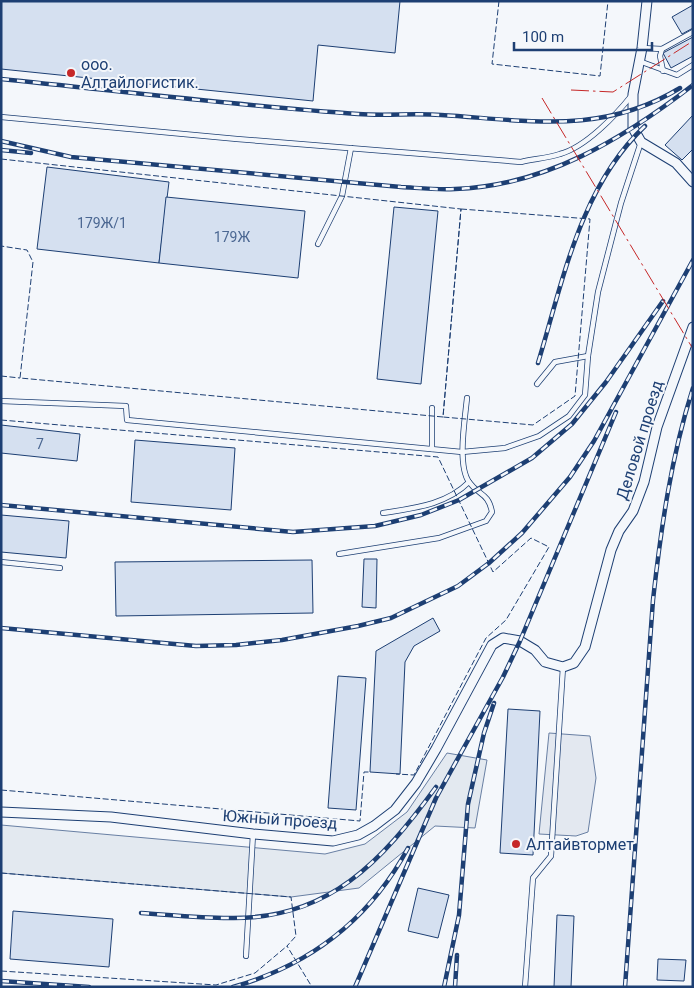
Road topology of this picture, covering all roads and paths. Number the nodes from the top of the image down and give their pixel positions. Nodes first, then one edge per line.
1 (647, 1) edge
2 (693, 32) edge
3 (642, 48) junction
4 (662, 49) junction
5 (639, 61) junction
6 (693, 65) edge
7 (663, 71) junction
8 (633, 94) junction
9 (1, 116) edge
10 (641, 142) junction
11 (350, 148) junction
12 (693, 182) edge
13 (318, 244) dead end
14 (693, 327) edge
15 (588, 356) junction
16 (537, 384) dead end
17 (466, 398) dead end
18 (1, 401) edge
19 (432, 408) dead end
20 (432, 449) junction
21 (462, 452) junction
22 (469, 482) junction
23 (383, 513) dead end
24 (339, 554) dead end
25 (1, 562) edge
26 (60, 568) dead end
27 (563, 667) junction
28 (1, 812) edge
29 (253, 834) junction
30 (246, 956) dead end
31 (525, 987) edge

1 - 3 street
2 - 4 lane
3 - 4 lane
3 - 5 street
4 - 7 lane
5 - 7 lane
5 - 8 street
6 - 7 lane
8 - 10 street
8 - 11 lane
9 - 11 lane
10 - 12 street
10 - 15 lane
11 - 13 lane
14 - 27 street, Деловой проезд
15 - 16 lane
15 - 21 lane
17 - 21 lane
18 - 20 lane
19 - 20 lane
20 - 21 lane
21 - 22 lane
22 - 23 lane
22 - 24 lane
25 - 26 lane
27 - 29 street, Южный проезд
27 - 31 lane
28 - 29 street, Южный проезд
29 - 30 lane

